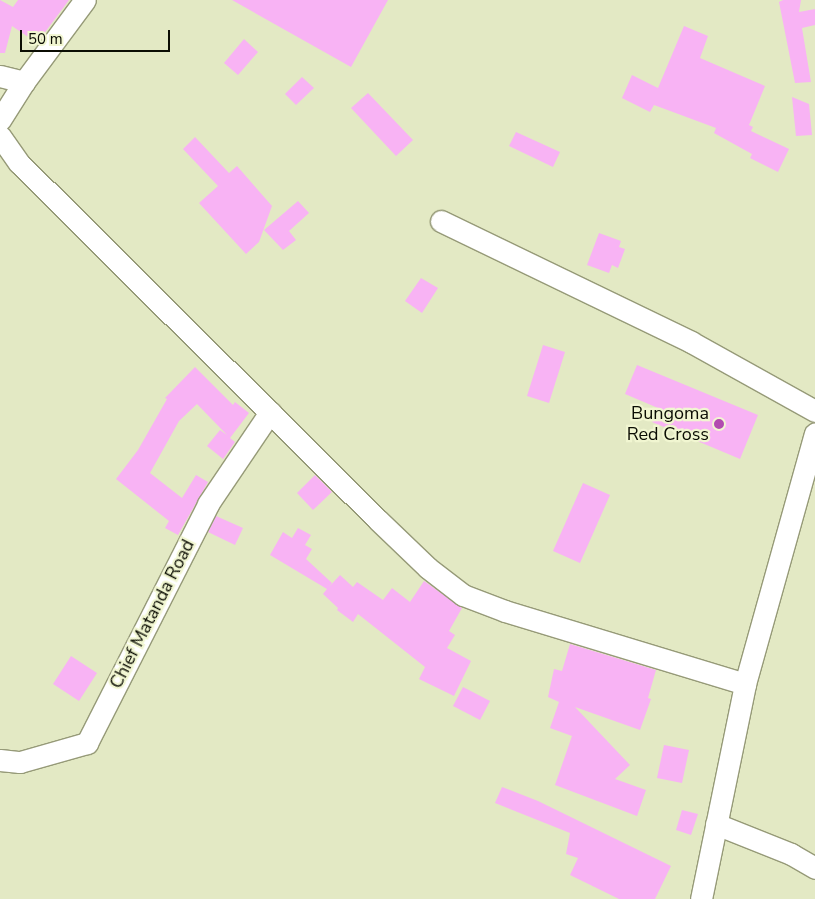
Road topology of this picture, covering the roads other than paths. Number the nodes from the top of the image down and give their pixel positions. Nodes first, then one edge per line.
1 (85, 0) edge
2 (0, 76) edge
3 (24, 82) junction
4 (0, 120) edge
5 (0, 136) edge
6 (441, 221) dead end
7 (815, 411) edge
8 (270, 412) junction
9 (815, 434) edge
10 (745, 684) junction
11 (0, 760) edge
12 (716, 824) junction
13 (815, 868) edge
14 (701, 899) edge

1 - 3 street
2 - 3 street
3 - 4 street
5 - 8 street
6 - 7 street
8 - 10 street
8 - 11 street, Chief Matanda Road
9 - 10 street
10 - 12 street
12 - 13 street
12 - 14 street

